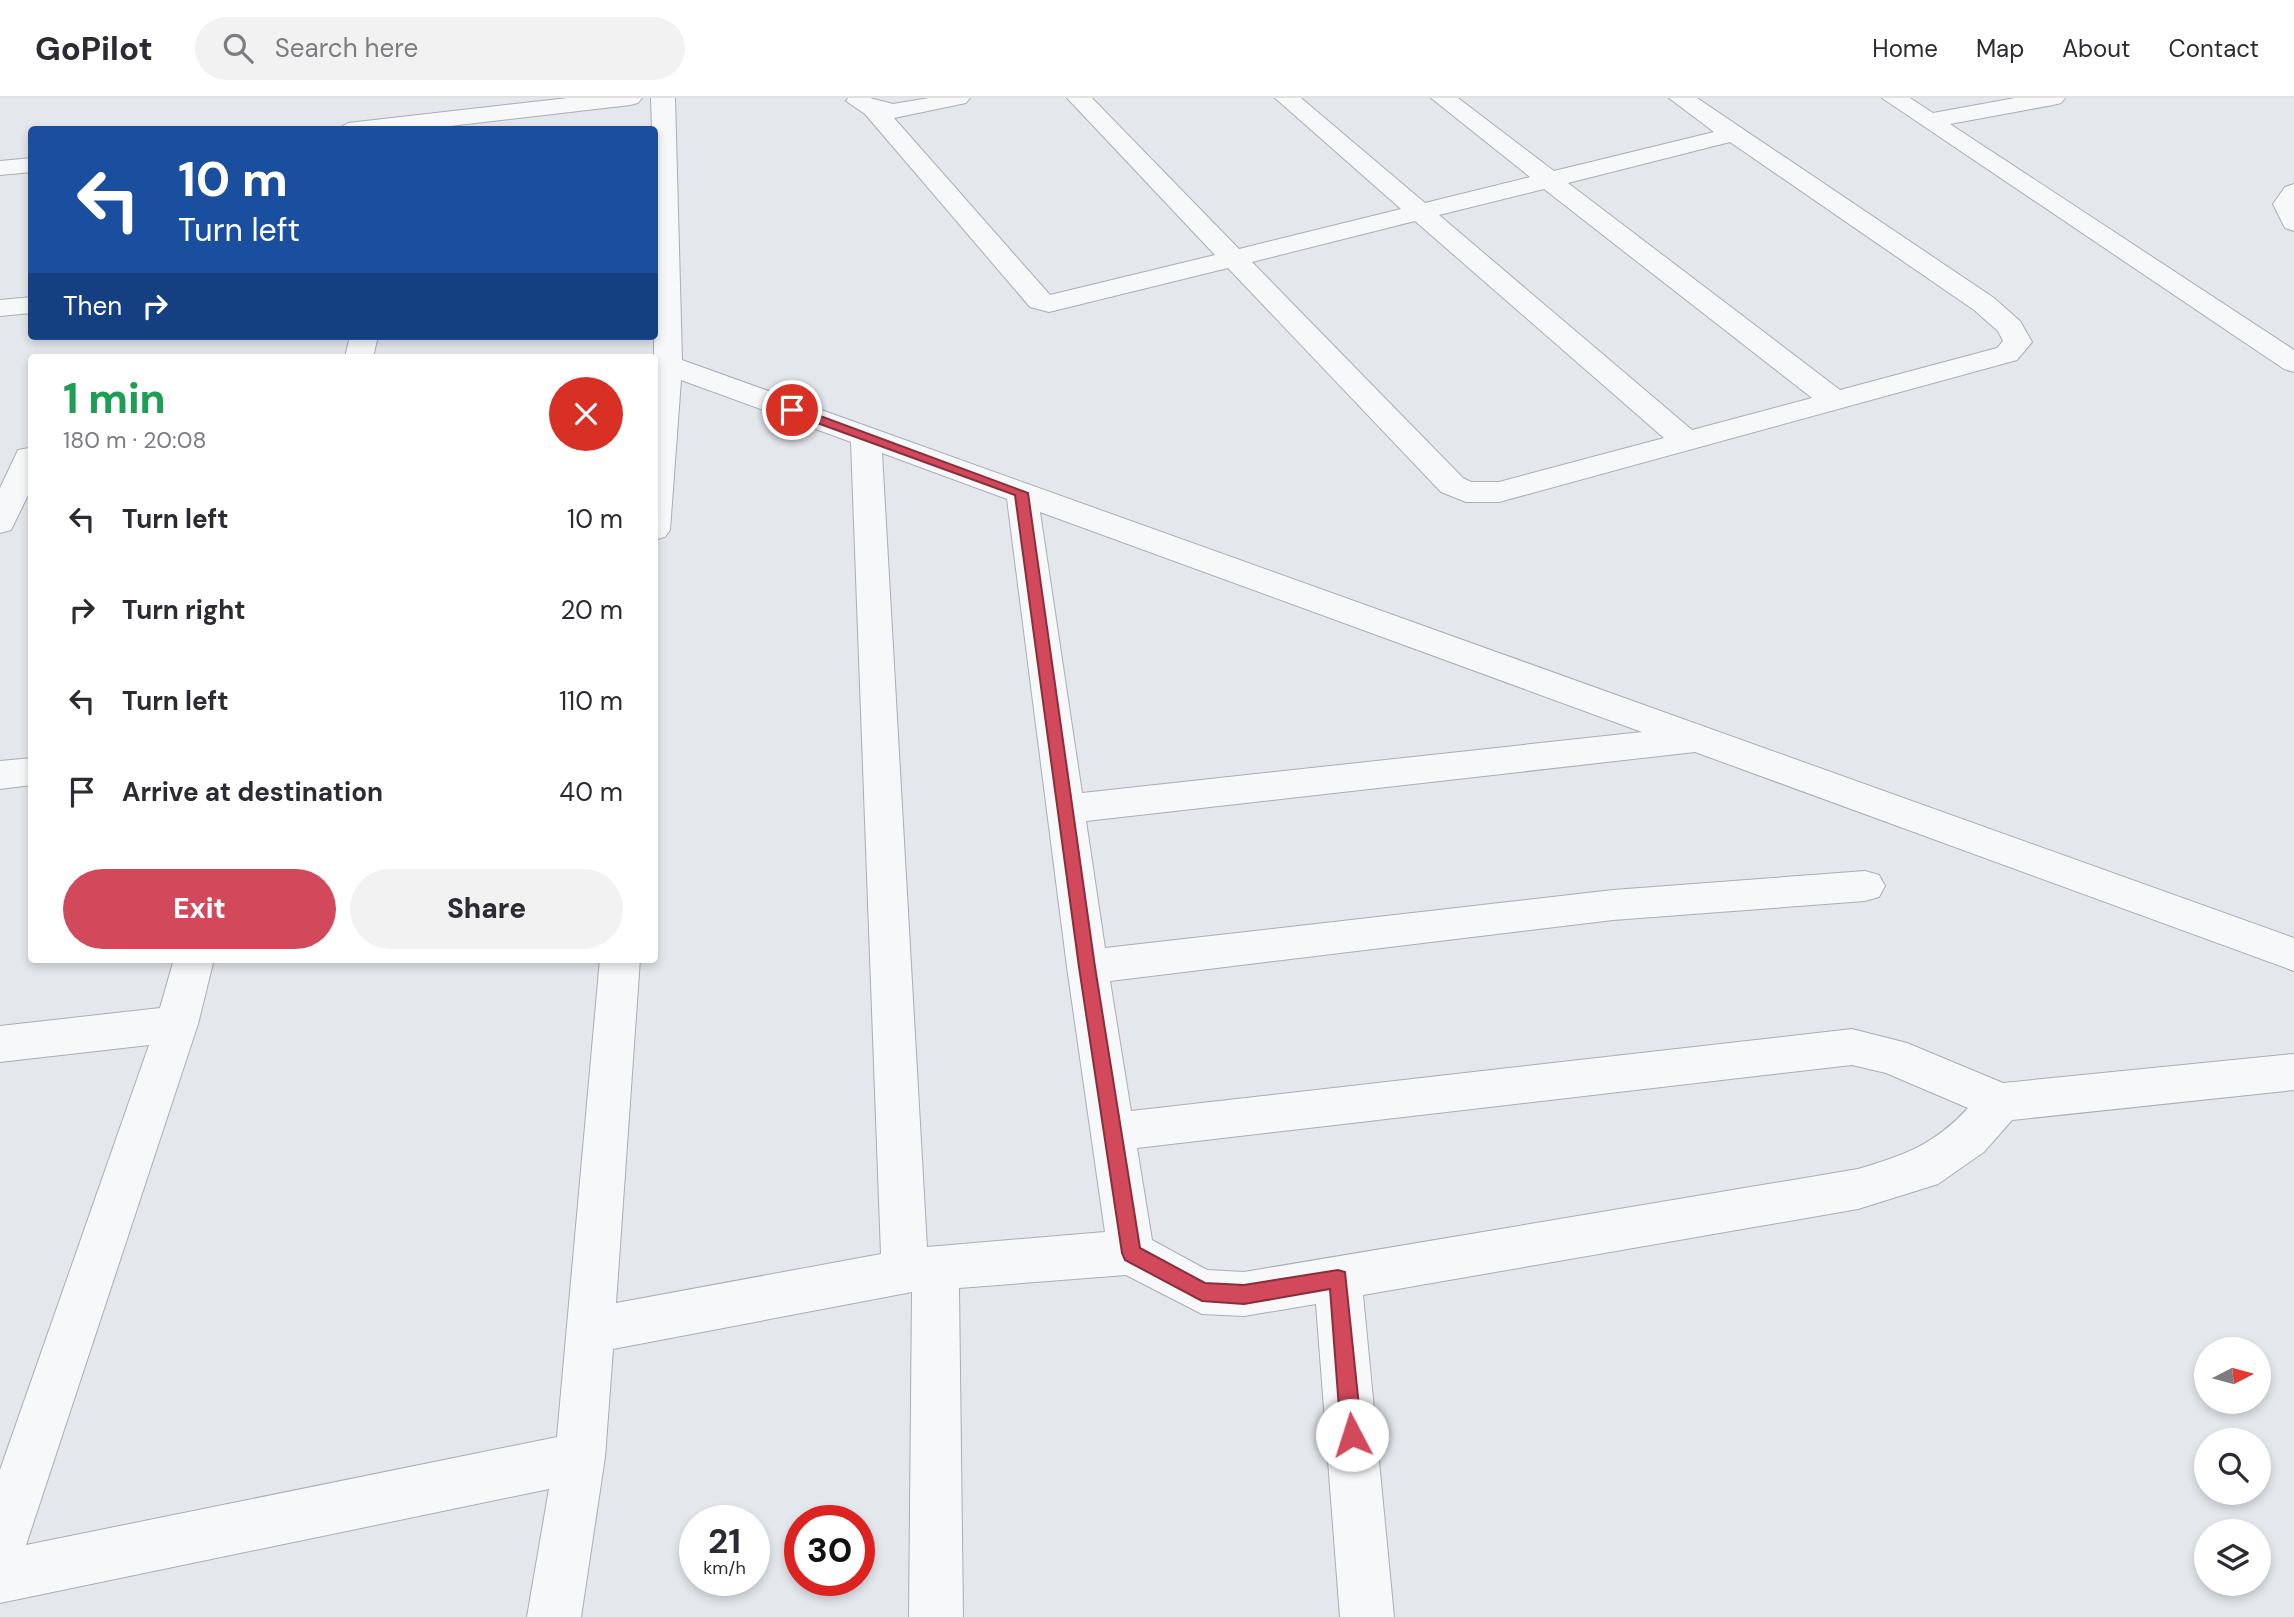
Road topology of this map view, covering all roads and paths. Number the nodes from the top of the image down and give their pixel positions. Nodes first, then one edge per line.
1 (630, 98) edge
2 (663, 98) edge
3 (958, 98) edge
4 (1079, 98) edge
5 (1287, 98) edge
6 (1443, 98) edge
7 (1681, 98) edge
8 (1894, 98) edge
9 (2053, 98) edge
10 (865, 103) edge
11 (1930, 121) junction
12 (383, 126) edge
13 (1734, 134) junction
14 (28, 165) edge
15 (0, 168) edge
16 (1550, 180) junction
17 (2294, 192) edge
18 (1421, 213) junction
19 (2294, 223) edge
20 (659, 225) edge
21 (1237, 259) junction
22 (28, 305) edge
23 (0, 308) edge
24 (2294, 363) edge
25 (668, 365) junction
26 (1835, 401) junction
27 (866, 437) junction
28 (1686, 441) junction
29 (20, 458) edge
30 (658, 483) edge
31 (1022, 493) junction
32 (0, 523) edge
33 (1699, 739) junction
34 (28, 772) edge
35 (0, 775) edge
36 (1065, 809) junction
37 (1865, 886) dead end
38 (2294, 956) edge
39 (193, 963) edge
40 (620, 963) edge
41 (1087, 967) junction
42 (177, 1024) junction
43 (0, 1044) edge
44 (2294, 1072) edge
45 (2001, 1102) junction
46 (1113, 1132) junction
47 (1131, 1253) junction
48 (920, 1270) junction
49 (1338, 1279) junction
50 (590, 1331) junction
51 (580, 1457) junction
52 (0, 1545) edge
53 (0, 1577) edge
54 (554, 1617) edge
55 (936, 1617) edge
56 (1367, 1617) edge

1 - 12 street
2 - 20 street
3 - 10 street
4 - 21 street
5 - 18 street
6 - 16 street
7 - 13 street
8 - 11 street
9 - 11 street
10 - 21 street
11 - 24 street
13 - 16 street
13 - 26 street
14 - 15 street
16 - 18 street
16 - 26 street
17 - 19 street
18 - 21 street
18 - 28 street
20 - 25 street
21 - 28 street
22 - 23 street
25 - 27 street
25 - 30 street
26 - 28 street
27 - 31 street
27 - 48 street
29 - 32 street
31 - 33 street
31 - 36 street
33 - 36 street
33 - 38 street
34 - 35 street
36 - 41 street
37 - 41 street
39 - 42 street
40 - 50 street
41 - 46 street
42 - 43 street
42 - 52 street
44 - 45 street
45 - 46 street
45 - 49 street
46 - 47 street
47 - 48 street
47 - 49 street
48 - 50 street
48 - 55 street
49 - 56 street
50 - 51 street
51 - 53 street
51 - 54 street

